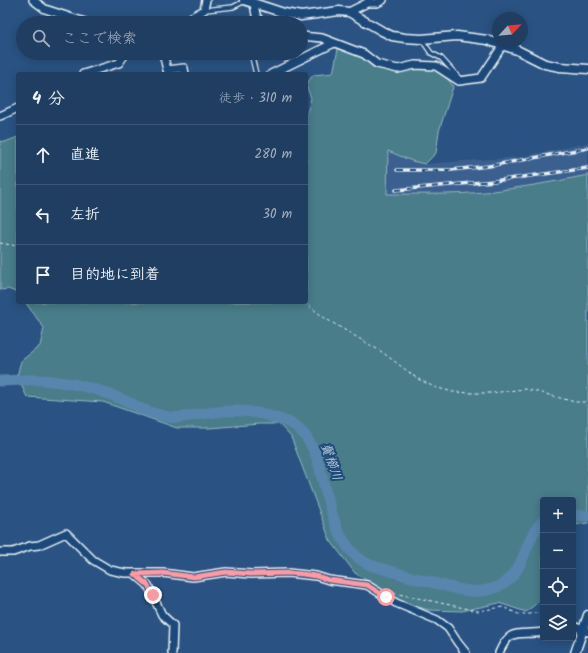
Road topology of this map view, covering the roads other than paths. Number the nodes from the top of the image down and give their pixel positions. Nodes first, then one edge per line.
1 (33, 0) edge
2 (206, 0) edge
3 (383, 0) edge
4 (368, 1) edge
5 (248, 2) edge
6 (204, 10) junction
7 (350, 12) junction
8 (256, 15) edge
9 (66, 16) edge
10 (193, 16) edge
11 (308, 37) edge
12 (421, 39) junction
13 (492, 42) edge
14 (334, 43) junction
15 (502, 48) edge
16 (510, 48) edge
17 (308, 56) edge
18 (121, 60) edge
19 (165, 60) edge
20 (253, 60) edge
21 (299, 60) edge
22 (588, 69) edge
23 (90, 72) edge
24 (185, 72) edge
25 (256, 72) edge
26 (275, 72) edge
27 (462, 81) junction
28 (16, 109) edge
29 (0, 116) edge
30 (0, 552) edge
31 (135, 574) junction
32 (588, 615) edge
33 (576, 627) edge
34 (586, 631) edge
35 (540, 632) edge
36 (172, 653) edge
37 (466, 653) edge
38 (499, 653) edge
39 (575, 653) edge

1 - 9 street
2 - 6 street
3 - 4 street
4 - 7 street
5 - 6 lane
5 - 7 street
5 - 8 street
6 - 10 street
7 - 12 street
11 - 14 street
12 - 13 street
12 - 27 lane
14 - 17 street
14 - 27 street
15 - 27 street
16 - 22 street
18 - 23 street
19 - 24 street
20 - 25 lane
21 - 26 street
28 - 29 street
30 - 31 street
31 - 36 street
31 - 37 street
32 - 34 street
33 - 34 street
34 - 39 street
35 - 38 street

